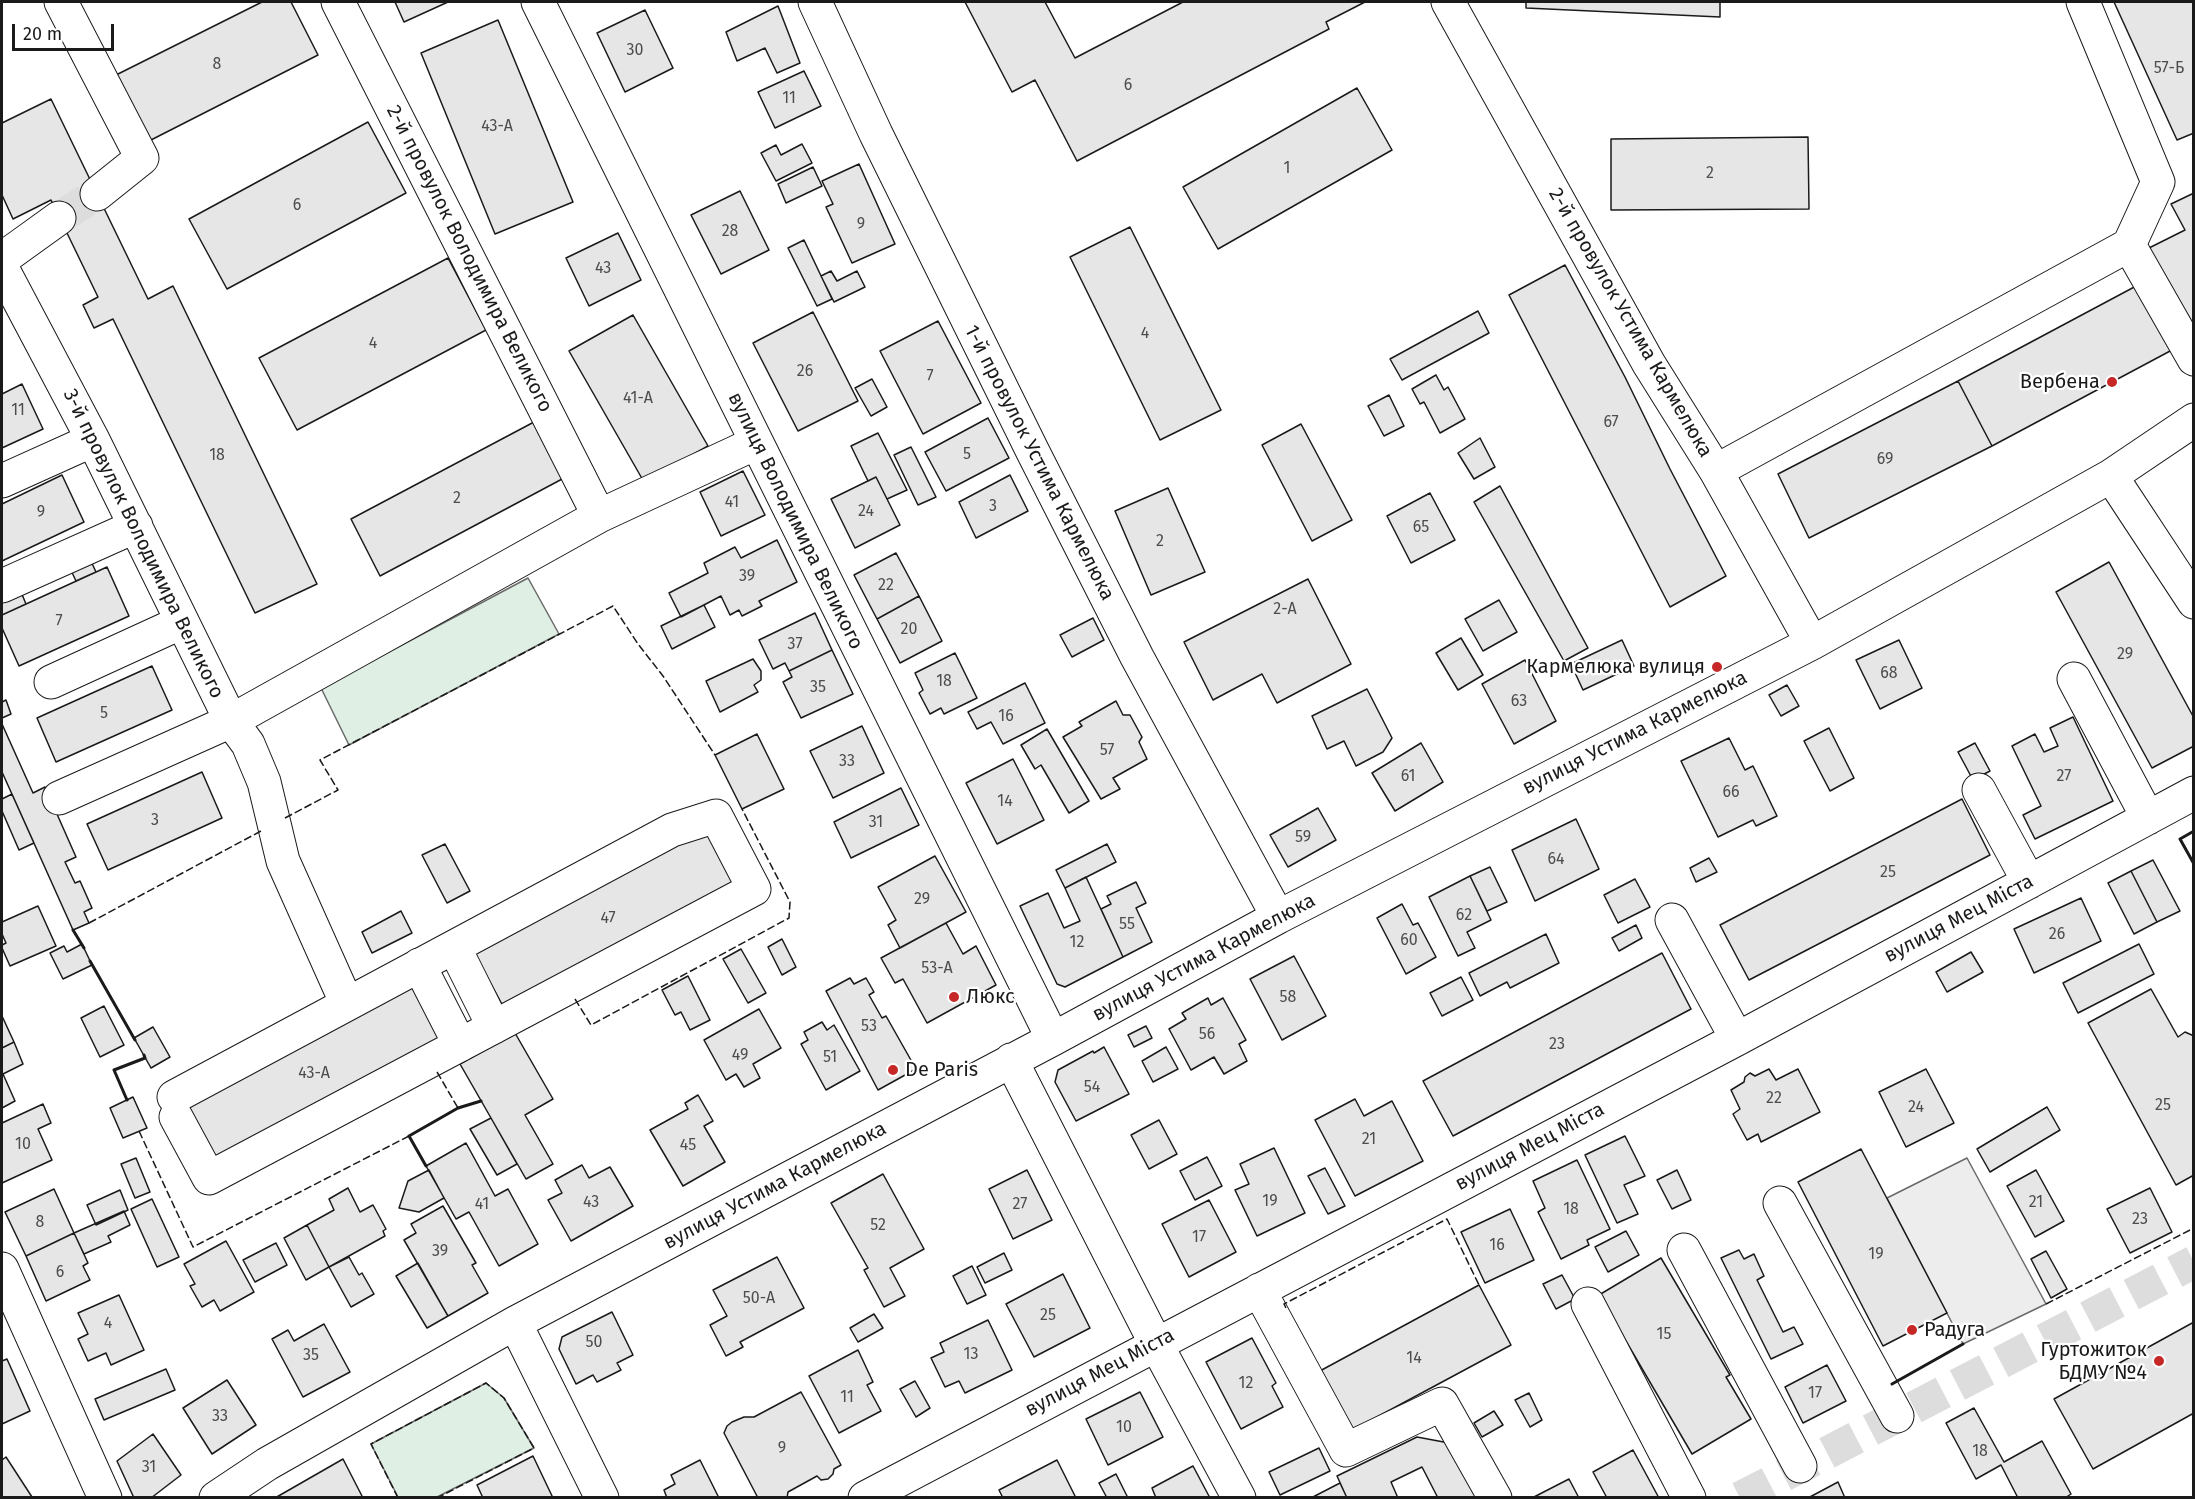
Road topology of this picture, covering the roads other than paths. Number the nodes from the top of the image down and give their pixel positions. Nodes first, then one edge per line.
1 (61, 2) edge
2 (338, 2) edge
3 (538, 2) edge
4 (815, 2) edge
5 (1448, 2) edge
6 (2083, 2) edge
7 (97, 194) tunnel mouth
8 (59, 218) tunnel mouth
9 (2129, 245) junction
10 (2, 259) edge
11 (2, 268) edge
12 (2193, 359) edge
13 (2193, 420) edge
14 (93, 440) junction
15 (756, 443) junction
16 (1716, 471) junction
17 (2111, 476) junction
18 (2, 481) edge
19 (600, 516) junction
20 (136, 526) junction
21 (2, 586) edge
22 (2193, 602) edge
23 (182, 622) junction
24 (1812, 644) junction
25 (2074, 679) dead end
26 (51, 682) dead end
27 (231, 721) junction
28 (1979, 790) dead end
29 (2193, 793) edge
30 (58, 798) dead end
31 (2148, 818) junction
32 (2029, 882) junction
33 (1278, 917) junction
34 (1672, 920) dead end
35 (454, 947) junction
36 (419, 965) junction
37 (347, 1004) junction
38 (494, 1027) junction
39 (1053, 1039) junction
40 (1737, 1039) junction
41 (460, 1045) junction
42 (1011, 1060) junction
43 (1780, 1203) dead end
44 (1684, 1250) dead end
45 (2, 1269) edge
46 (1259, 1290) junction
47 (1588, 1304) dead end
48 (515, 1323) junction
49 (1156, 1344) junction
50 (1897, 1416) dead end
51 (1800, 1466) dead end
52 (105, 1497) edge
53 (216, 1497) edge
54 (602, 1497) edge
55 (865, 1497) edge
56 (1239, 1497) edge
57 (1495, 1497) edge
58 (1689, 1497) edge

1 - 7 street
2 - 19 street, 2-й провулок Володимира Великого
3 - 15 street, вулиця Володимира Великого
4 - 33 street, 1-й провулок Устима Кармелюка
5 - 16 street, 2-й провулок Устима Кармелюка
6 - 9 street
8 - 10 street
9 - 12 street
9 - 16 street
11 - 14 street, 3-й провулок Володимира Великого
13 - 17 street, вулиця Устима Кармелюка
14 - 18 street
14 - 20 street, 3-й провулок Володимира Великого
15 - 19 street
15 - 39 street, вулиця Володимира Великого
16 - 24 street, 2-й провулок Устима Кармелюка
17 - 22 street
17 - 24 street, вулиця Устима Кармелюка
19 - 27 street
20 - 21 street
20 - 23 street, 3-й провулок Володимира Великого
23 - 26 street
23 - 27 street, 3-й провулок Володимира Великого
24 - 33 street, вулиця Устима Кармелюка
25 - 31 street
27 - 30 street
27 - 37 street, 3-й провулок Володимира Великого
28 - 32 street
29 - 31 street, вулиця Мец Міста
31 - 32 street, вулиця Мец Міста
32 - 40 street, вулиця Мец Міста
33 - 39 street, вулиця Устима Кармелюка
34 - 40 street
35 - 36 street
35 - 38 street
35 - 38 street
36 - 37 street
36 - 41 street
37 - 41 street
38 - 41 street
39 - 42 street, вулиця Устима Кармелюка
40 - 46 street, вулиця Мец Міста
42 - 48 street, вулиця Устима Кармелюка
42 - 49 street
43 - 50 street
44 - 51 street
45 - 52 street
46 - 49 street, вулиця Мец Міста
46 - 57 street
47 - 58 street
48 - 53 street, вулиця Устима Кармелюка
48 - 54 street
49 - 55 street, вулиця Мец Міста
49 - 56 street

